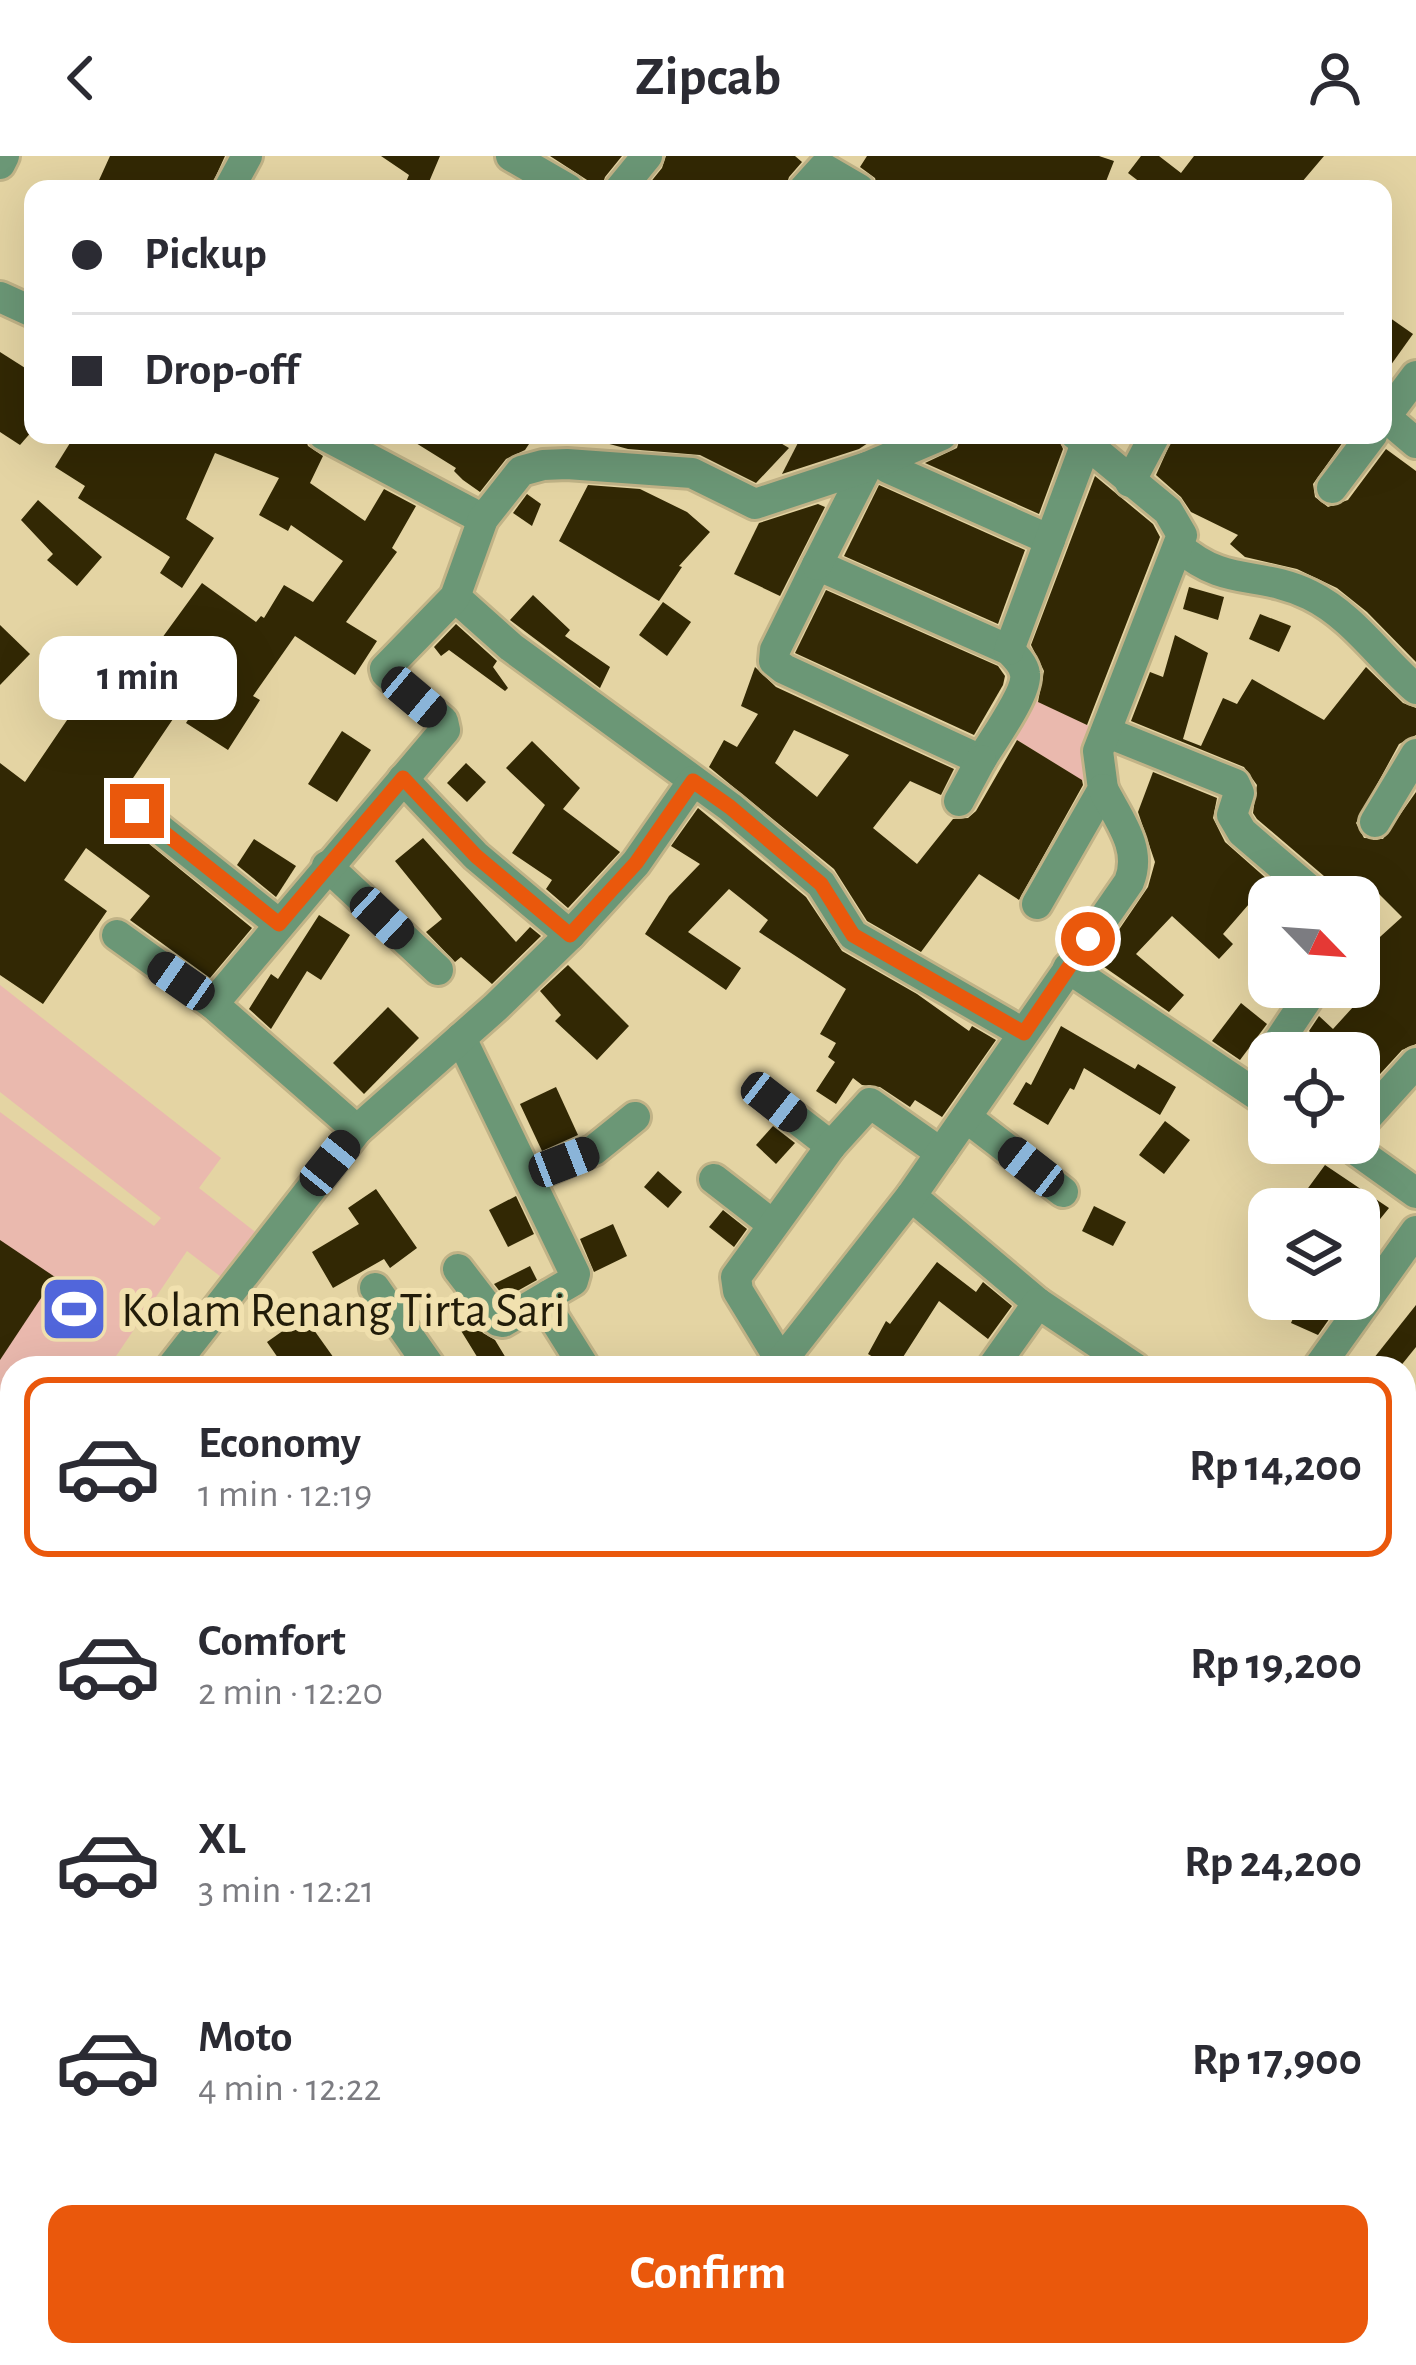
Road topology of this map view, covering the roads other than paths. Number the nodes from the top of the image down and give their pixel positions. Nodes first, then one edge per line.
1 (4, 156) edge
2 (647, 156) edge
3 (0, 164) edge
4 (514, 169) edge
5 (544, 180) edge
6 (627, 180) edge
7 (1416, 376) edge
8 (1392, 408) edge
9 (341, 444) edge
10 (924, 444) edge
11 (1079, 444) edge
12 (1085, 444) edge
13 (1150, 444) edge
14 (1365, 444) edge
15 (877, 468) junction
16 (1130, 482) junction
17 (1332, 488) dead end
18 (483, 519) junction
19 (1050, 540) junction
20 (1179, 547) junction
21 (817, 566) junction
22 (455, 597) junction
23 (1009, 650) junction
24 (1416, 689) edge
25 (1106, 732) junction
26 (1416, 754) edge
27 (981, 760) junction
28 (403, 778) junction
29 (693, 781) junction
30 (1103, 789) junction
31 (959, 801) dead end
32 (137, 811) dead end
33 (1375, 822) dead end
34 (327, 866) junction
35 (1293, 876) edge
36 (1037, 904) dead end
37 (279, 924) junction
38 (117, 935) dead end
39 (570, 935) junction
40 (1068, 968) junction
41 (438, 970) dead end
42 (213, 1004) junction
43 (1024, 1033) junction
44 (461, 1038) junction
45 (1416, 1063) edge
46 (1248, 1089) edge
47 (774, 1102) dead end
48 (1380, 1103) edge
49 (635, 1117) dead end
50 (967, 1118) junction
51 (357, 1130) junction
52 (831, 1146) junction
53 (941, 1154) junction
54 (1375, 1164) edge
55 (530, 1177) junction
56 (714, 1179) dead end
57 (1063, 1192) dead end
58 (1416, 1193) edge
59 (911, 1196) junction
60 (772, 1224) junction
61 (1416, 1231) edge
62 (458, 1269) dead end
63 (375, 1288) dead end
64 (549, 1295) junction
65 (1038, 1304) junction
66 (180, 1356) edge
67 (423, 1356) edge
68 (577, 1356) edge
69 (774, 1356) edge
70 (786, 1356) edge
71 (1001, 1356) edge
72 (1117, 1356) edge
73 (1327, 1356) edge

1 - 3 street
2 - 6 street
4 - 5 street
7 - 8 street
9 - 18 street
10 - 15 street
11 - 19 street
12 - 16 street
13 - 16 street
14 - 17 street
15 - 18 street
15 - 19 street
15 - 21 street
16 - 20 street
18 - 22 street
19 - 23 street
20 - 24 street
20 - 25 street
21 - 23 street
21 - 27 street
22 - 28 street
22 - 29 street
23 - 27 street
25 - 30 street
25 - 35 street
26 - 33 street
27 - 31 street
28 - 34 street
28 - 39 street
29 - 39 street
29 - 43 street
30 - 36 street
30 - 40 street
32 - 37 street
34 - 37 street
34 - 41 street
37 - 42 street
38 - 42 street
39 - 44 street
40 - 43 street
40 - 46 street
42 - 51 street
43 - 50 street
44 - 51 street
44 - 55 street
45 - 48 street
47 - 52 street
49 - 55 street
50 - 53 street
50 - 57 street
51 - 66 street
52 - 53 street
52 - 60 street
53 - 59 street
54 - 58 street
55 - 64 street
56 - 60 street
59 - 65 street
59 - 70 street
60 - 69 street
61 - 73 street
62 - 64 street
63 - 67 street
64 - 68 street
65 - 71 street
65 - 72 street

